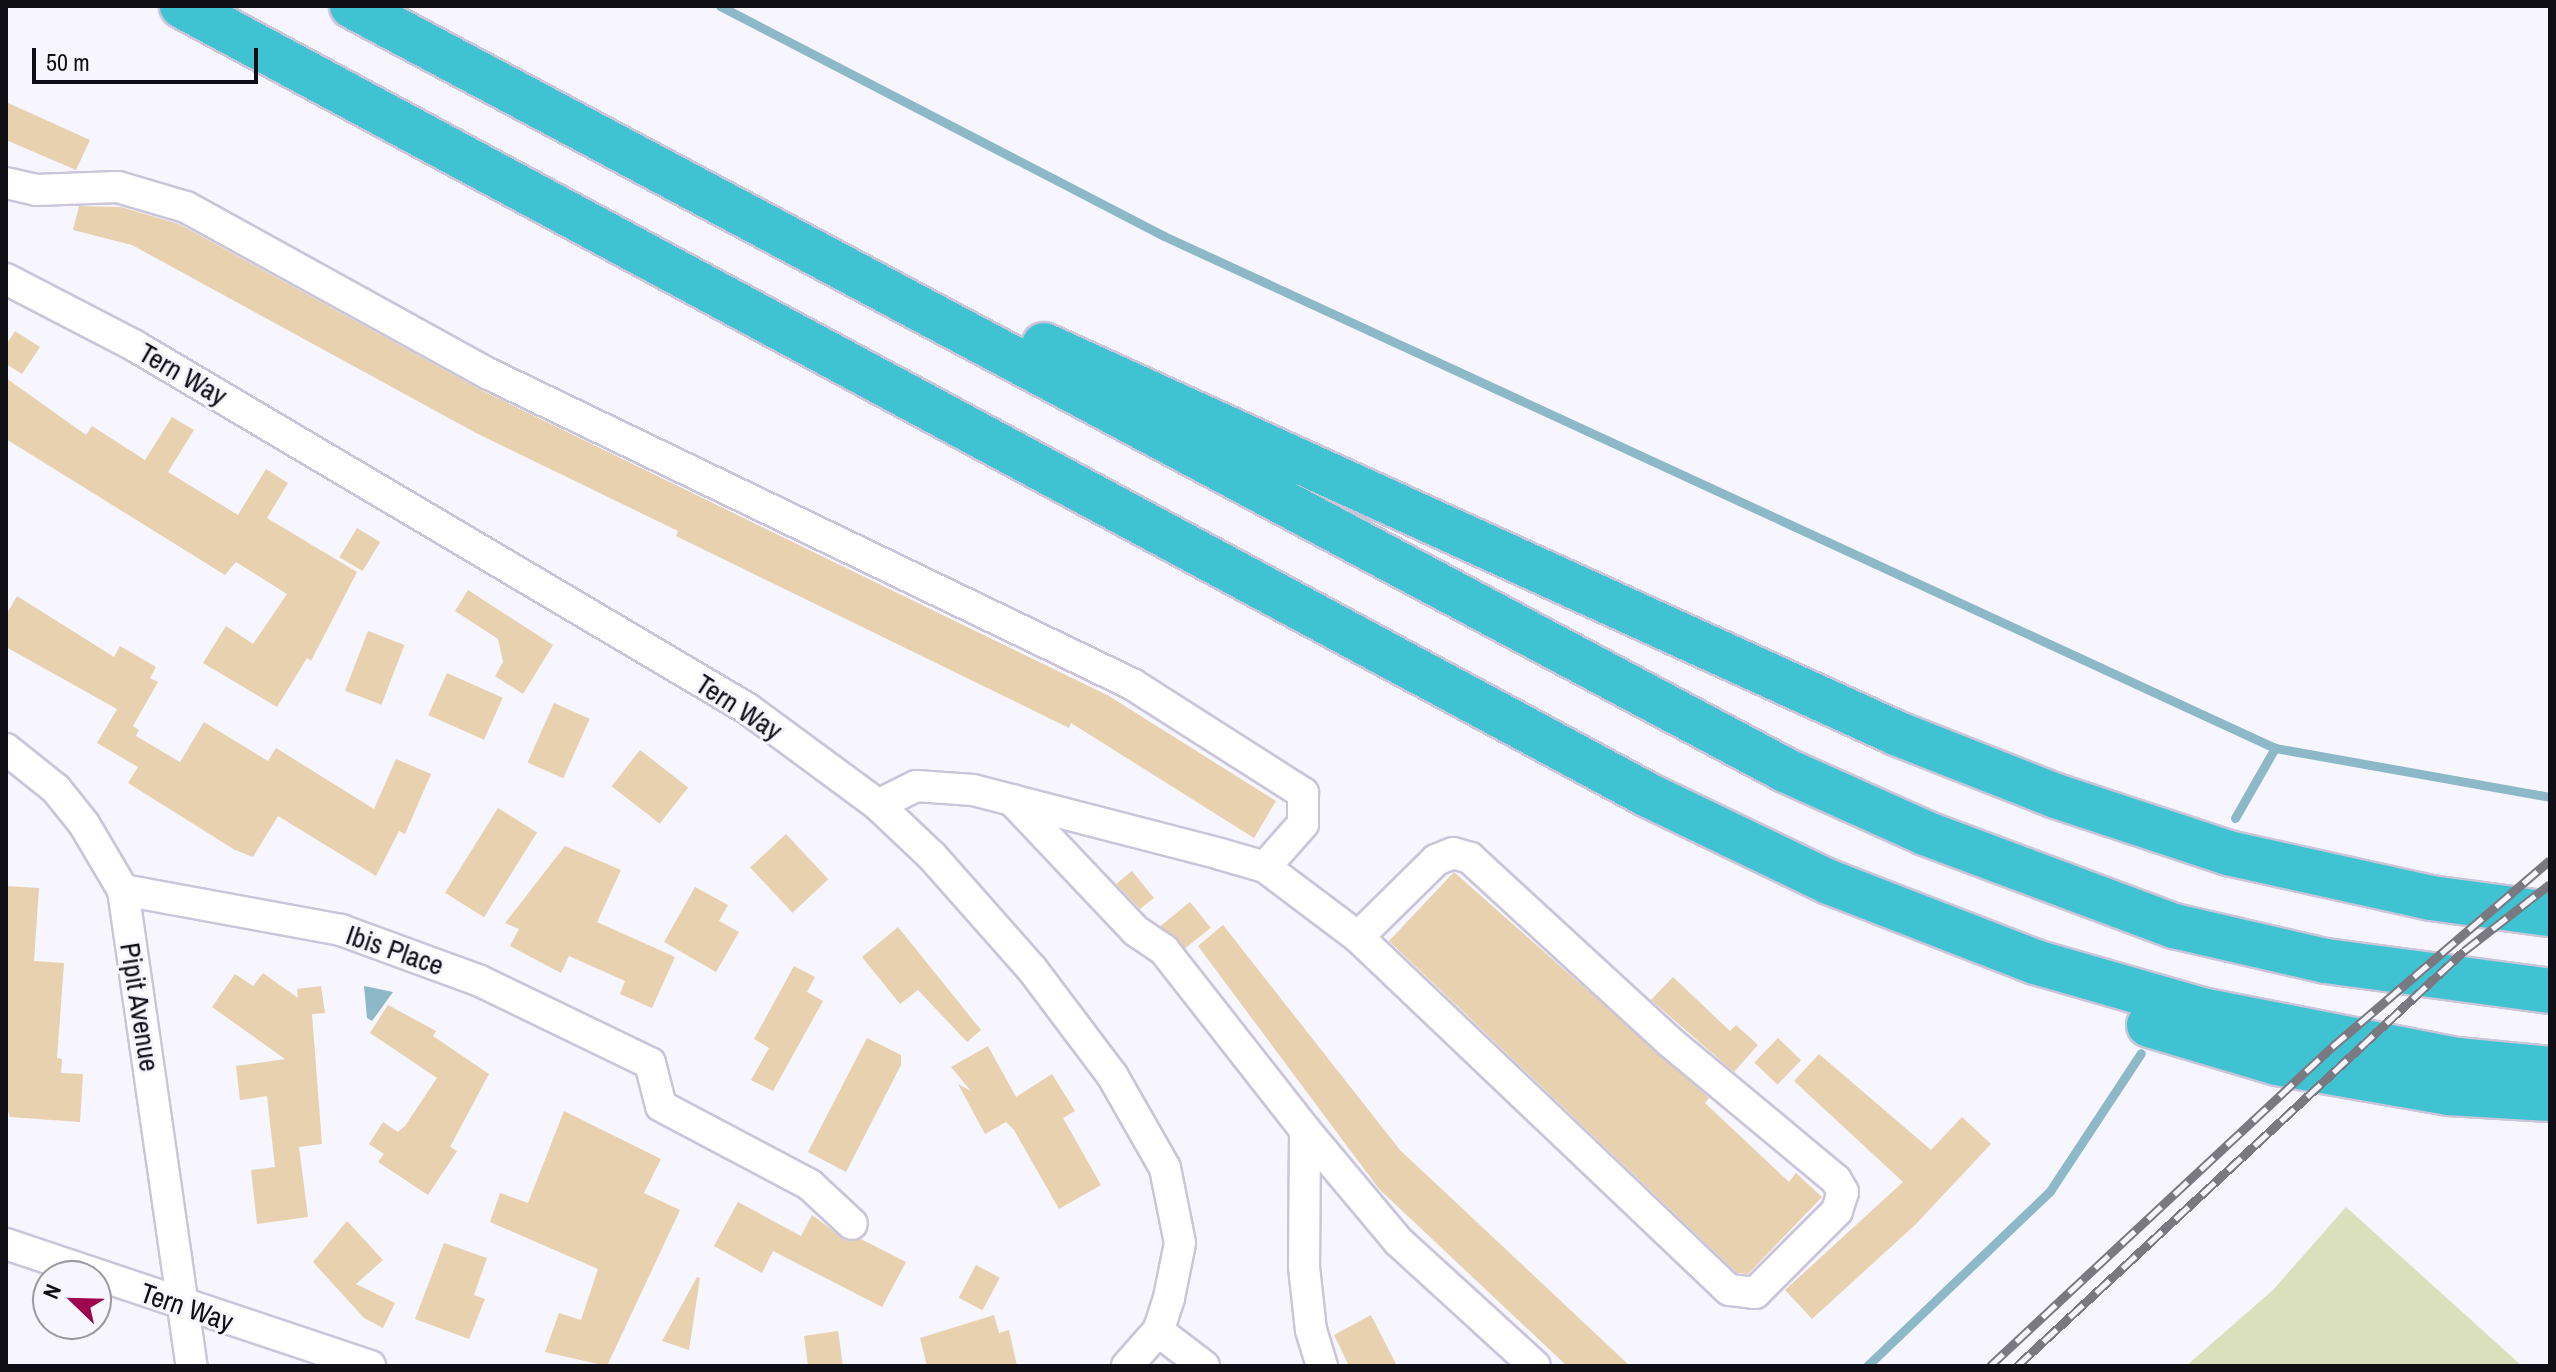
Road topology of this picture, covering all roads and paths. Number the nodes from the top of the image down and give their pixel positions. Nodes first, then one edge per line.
1 (182, 6) edge
2 (352, 6) edge
3 (620, 150) junction
4 (6, 183) edge
5 (6, 279) edge
6 (6, 749) edge
7 (1010, 798) junction
8 (878, 805) junction
9 (1265, 867) junction
10 (123, 890) junction
11 (2550, 914) edge
12 (1358, 937) junction
13 (2035, 962) junction
14 (2550, 991) edge
15 (2550, 1069) edge
16 (2550, 1099) edge
17 (1305, 1130) junction
18 (852, 1224) dead end
19 (6, 1244) edge
20 (185, 1308) junction
21 (1158, 1331) junction
22 (192, 1366) edge
23 (370, 1366) edge
24 (1127, 1366) edge
25 (1204, 1366) edge
26 (1322, 1366) edge
27 (1535, 1366) edge

1 - 13 highway
2 - 3 highway
3 - 11 highway
3 - 14 highway
4 - 9 street
5 - 8 street, Tern Way
6 - 10 street, Pipit Avenue
7 - 8 street
7 - 9 street
7 - 17 street
8 - 21 street, Tern Way
9 - 12 street
10 - 18 street, Ibis Place
10 - 20 street, Pipit Avenue
12 - 12 street
13 - 15 highway
13 - 16 highway
17 - 26 street
17 - 27 street
19 - 20 street, Tern Way
20 - 22 street, Pipit Avenue
20 - 23 street, Tern Way
21 - 24 street, Tern Way
21 - 25 street

